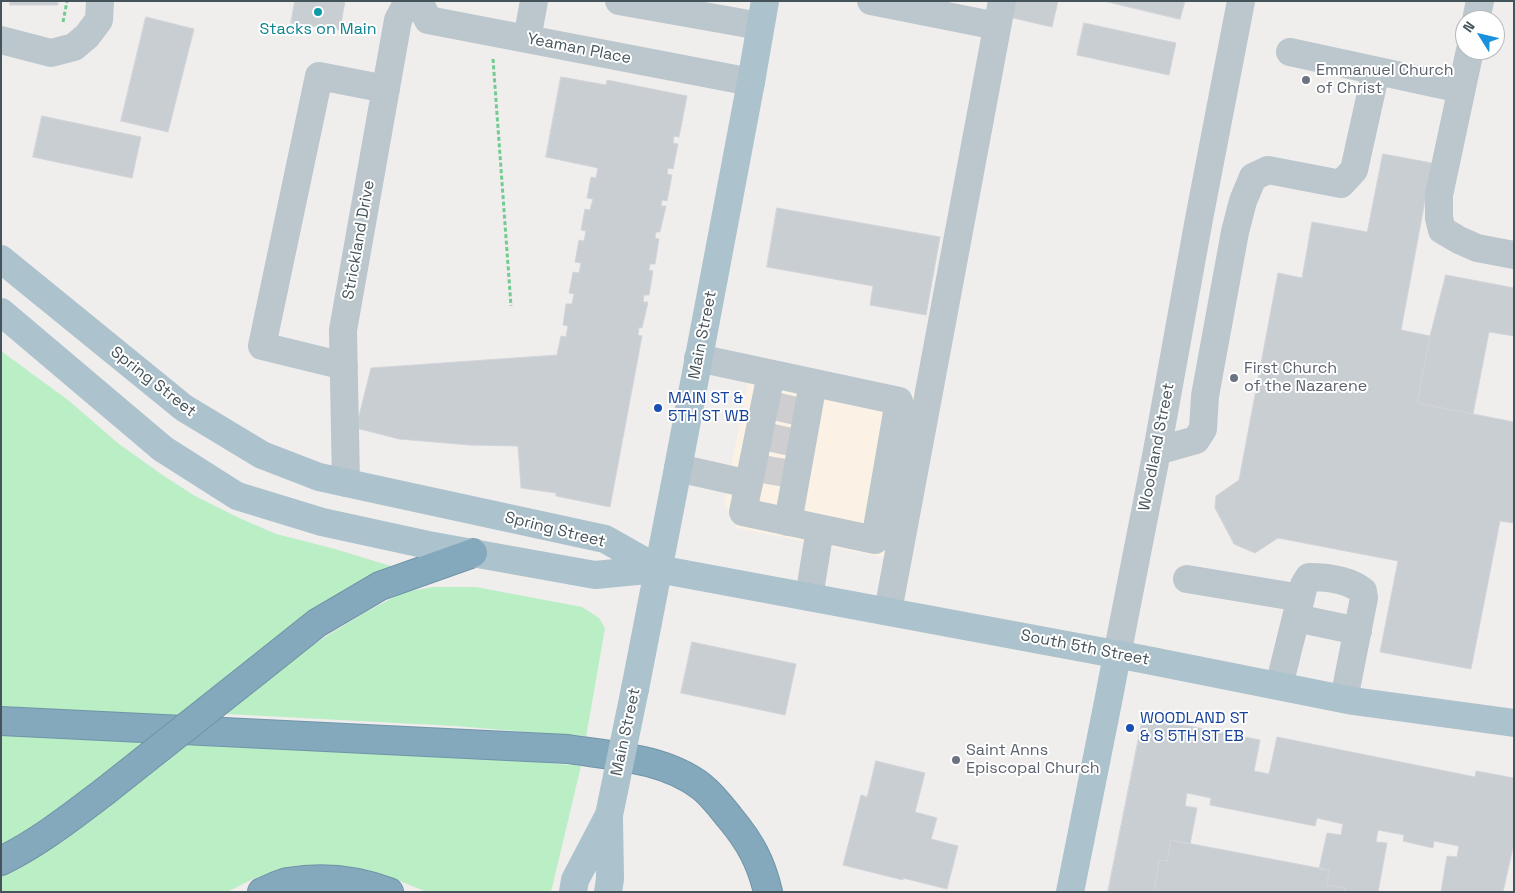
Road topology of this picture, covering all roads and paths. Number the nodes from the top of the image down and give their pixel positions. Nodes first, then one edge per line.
1 (100, 1) edge
2 (408, 1) edge
3 (419, 1) edge
4 (534, 1) edge
5 (618, 1) edge
6 (871, 1) edge
7 (1241, 1) edge
8 (763, 14) edge
9 (1000, 14) edge
10 (527, 39) junction
11 (1, 40) edge
12 (1290, 52) dead end
13 (493, 58) dead end
14 (1468, 60) edge
15 (1376, 71) junction
16 (751, 82) junction
17 (386, 89) junction
18 (1461, 89) junction
19 (1514, 255) edge
20 (1, 259) edge
21 (511, 306) dead end
22 (1, 312) edge
23 (698, 358) junction
24 (344, 369) junction
25 (771, 374) junction
26 (813, 383) junction
27 (785, 409) junction
28 (780, 440) junction
29 (1157, 451) junction
30 (678, 468) junction
31 (769, 474) junction
32 (346, 483) junction
33 (788, 522) junction
34 (820, 528) junction
35 (473, 552) junction
36 (658, 569) junction
37 (1187, 580) dead end
38 (809, 597) junction
39 (1302, 598) junction
40 (888, 612) junction
41 (1358, 631) junction
42 (1116, 655) junction
43 (1279, 686) junction
44 (1344, 699) junction
45 (1, 721) edge
46 (1514, 723) edge
47 (609, 815) junction
48 (1, 861) edge
49 (262, 892) edge
50 (389, 892) edge
51 (572, 892) edge
52 (608, 892) edge
53 (768, 892) edge
54 (1070, 892) edge

1 - 11 street
2 - 17 street, Strickland Drive
3 - 10 street, Yeaman Place
4 - 10 street
5 - 8 street
6 - 9 street
7 - 29 street, Woodland Street
8 - 16 main road, Main Street
9 - 40 street
10 - 16 street, Yeaman Place
12 - 15 street
13 - 21 path
14 - 18 street
15 - 18 street
15 - 29 street
16 - 23 main road, Main Street
17 - 24 street, Strickland Drive
17 - 24 street
18 - 19 street
20 - 32 main road, Spring Street
22 - 35 main road, Spring Street
23 - 25 street
23 - 30 main road, Main Street
24 - 32 street, Strickland Drive
25 - 26 street
25 - 27 street
26 - 27 street
26 - 34 street
27 - 28 street
27 - 28 street
28 - 31 street
28 - 31 street
29 - 42 street, Woodland Street
30 - 31 street
30 - 36 main road, Main Street
31 - 33 street
31 - 33 street
32 - 36 main road, Spring Street
33 - 34 street
34 - 38 street
35 - 36 main road, Spring Street
35 - 48 highway, bridge
36 - 38 main road, South 5th Street
36 - 47 main road, Main Street, bridge
37 - 39 street
38 - 40 main road, South 5th Street
39 - 41 street
39 - 41 street
39 - 43 street
40 - 42 main road, South 5th Street
41 - 44 street
42 - 43 main road, South 5th Street
42 - 54 main road, Woodland Street
43 - 44 main road, South 5th Street
44 - 46 main road, South 5th Street
45 - 53 highway
47 - 51 main road
47 - 52 main road
49 - 50 highway

